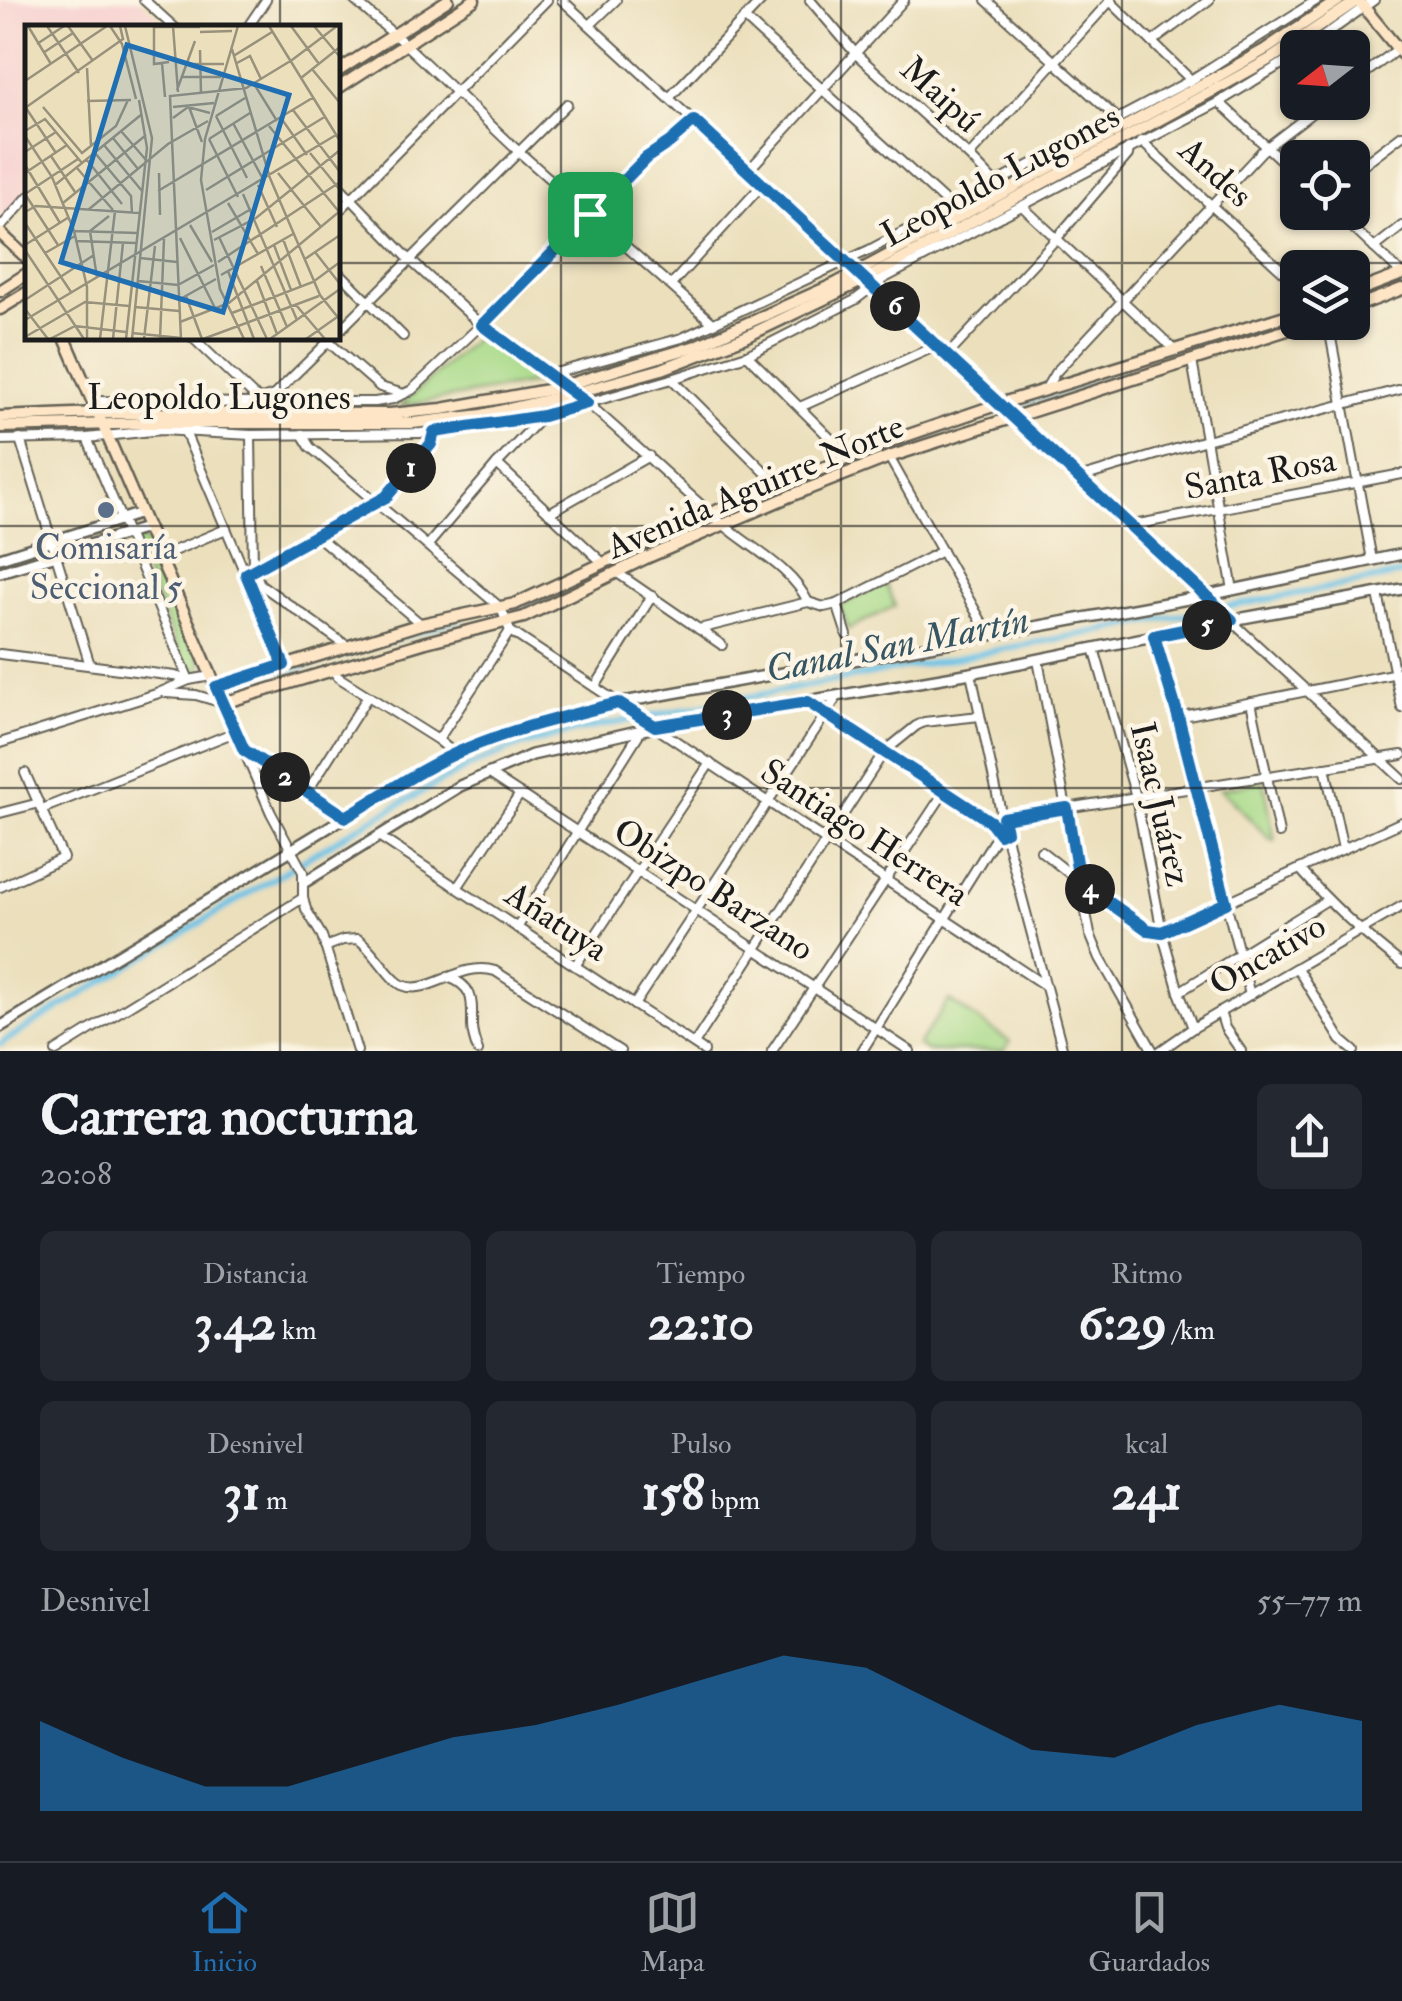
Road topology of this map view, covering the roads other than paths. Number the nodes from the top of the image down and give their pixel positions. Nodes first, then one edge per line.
1 (144, 0) edge
2 (162, 0) edge
3 (266, 0) edge
4 (354, 0) edge
5 (448, 0) edge
6 (474, 0) edge
7 (547, 0) edge
8 (562, 0) edge
9 (616, 0) edge
10 (762, 0) edge
11 (810, 0) edge
12 (904, 0) edge
13 (986, 0) edge
14 (1110, 0) edge
15 (1208, 0) edge
16 (1317, 0) edge
17 (1338, 0) edge
18 (1366, 2) edge
19 (154, 9) junction
20 (744, 18) junction
21 (590, 24) junction
22 (173, 25) edge
23 (249, 25) edge
24 (1330, 30) edge
25 (394, 35) junction
26 (1152, 42) junction
27 (405, 44) junction
28 (1400, 52) edge
29 (856, 54) junction
30 (1056, 61) junction
31 (1280, 65) edge
32 (340, 70) edge
33 (1370, 71) edge
34 (1191, 80) junction
35 (340, 87) edge
36 (824, 90) junction
37 (456, 93) junction
38 (669, 98) junction
39 (1219, 102) junction
40 (566, 104) dead end
41 (1118, 119) junction
42 (1302, 120) edge
43 (694, 121) junction
44 (1402, 135) edge
45 (1141, 141) junction
46 (1267, 147) junction
47 (1129, 148) junction
48 (518, 151) junction
49 (969, 156) junction
50 (1280, 159) edge
51 (1370, 159) edge
52 (748, 171) junction
53 (762, 184) junction
54 (996, 184) junction
55 (340, 186) edge
56 (351, 198) junction
57 (25, 202) edge
58 (1022, 206) junction
59 (1212, 206) junction
60 (951, 207) junction
61 (340, 210) edge
62 (590, 214) junction
63 (1402, 226) edge
64 (1355, 230) edge
65 (0, 231) edge
66 (1056, 238) junction
67 (1374, 248) junction
68 (25, 256) edge
69 (410, 260) junction
70 (845, 260) junction
71 (1280, 268) edge
72 (340, 274) edge
73 (1402, 274) edge
74 (25, 275) edge
75 (866, 279) junction
76 (671, 285) junction
77 (1370, 286) edge
78 (1402, 289) edge
79 (0, 290) edge
80 (25, 294) edge
81 (1123, 301) junction
82 (1370, 301) edge
83 (368, 302) junction
84 (0, 309) edge
85 (1280, 318) edge
86 (714, 324) junction
87 (482, 325) junction
88 (340, 330) edge
89 (1280, 332) edge
90 (403, 336) dead end
91 (66, 340) edge
92 (195, 340) edge
93 (327, 340) edge
94 (329, 340) edge
95 (1331, 340) edge
96 (936, 346) junction
97 (1176, 351) junction
98 (747, 354) junction
99 (948, 356) junction
100 (1192, 361) junction
101 (548, 375) junction
102 (672, 380) junction
103 (564, 386) junction
104 (1402, 389) edge
105 (1045, 390) junction
106 (404, 394) junction
107 (574, 394) junction
108 (268, 398) junction
109 (92, 401) junction
110 (587, 403) junction
111 (1343, 403) junction
112 (253, 404) junction
113 (800, 407) junction
114 (1005, 411) junction
115 (543, 416) junction
116 (0, 417) edge
117 (102, 424) junction
118 (0, 428) edge
119 (185, 432) junction
120 (434, 432) junction
121 (302, 433) junction
122 (251, 435) junction
123 (87, 438) junction
124 (20, 439) junction
125 (0, 440) edge
126 (1206, 440) junction
127 (649, 456) junction
128 (849, 457) junction
129 (889, 457) junction
130 (497, 464) junction
131 (1402, 474) edge
132 (1079, 478) junction
133 (1358, 482) junction
134 (778, 485) junction
135 (378, 503) junction
136 (1219, 509) junction
137 (141, 513) junction
138 (549, 513) junction
139 (717, 519) junction
140 (122, 521) junction
141 (1128, 526) junction
142 (146, 528) junction
143 (226, 529) junction
144 (128, 535) junction
145 (316, 535) junction
146 (51, 543) junction
147 (428, 545) junction
148 (942, 551) junction
149 (1402, 554) edge
150 (55, 556) junction
151 (159, 557) junction
152 (0, 558) edge
153 (1372, 560) junction
154 (603, 564) junction
155 (0, 572) edge
156 (250, 572) junction
157 (616, 572) junction
158 (1233, 590) junction
159 (1402, 590) edge
160 (1378, 594) junction
161 (652, 596) junction
162 (1208, 599) junction
163 (808, 602) junction
164 (836, 604) junction
165 (500, 608) junction
166 (1232, 620) junction
167 (421, 624) junction
168 (508, 627) junction
169 (698, 629) junction
170 (847, 635) dead end
171 (989, 635) junction
172 (1154, 636) junction
173 (722, 645) dead end
174 (347, 646) junction
175 (1094, 648) junction
176 (0, 654) edge
177 (1038, 660) junction
178 (284, 665) junction
179 (90, 666) junction
180 (332, 669) junction
181 (972, 673) junction
182 (1398, 673) edge
183 (188, 680) junction
184 (213, 682) junction
185 (595, 687) junction
186 (1308, 691) junction
187 (156, 694) junction
188 (368, 696) junction
189 (837, 697) junction
190 (808, 702) junction
191 (1251, 702) junction
192 (223, 703) junction
193 (618, 703) junction
194 (1402, 708) edge
195 (826, 714) junction
196 (980, 716) junction
197 (1178, 716) junction
198 (655, 726) junction
199 (642, 730) junction
200 (235, 732) junction
201 (438, 740) junction
202 (0, 743) edge
203 (244, 750) junction
204 (884, 752) junction
205 (455, 754) junction
206 (1402, 754) edge
207 (1381, 759) junction
208 (710, 762) junction
209 (1325, 767) junction
210 (25, 773) dead end
211 (488, 773) junction
212 (1268, 776) junction
213 (1402, 779) edge
214 (1196, 787) junction
215 (946, 791) junction
216 (307, 792) junction
217 (520, 794) junction
218 (1136, 797) junction
219 (768, 801) junction
220 (40, 806) junction
221 (1067, 808) junction
222 (0, 813) edge
223 (346, 817) junction
224 (1003, 818) junction
225 (1402, 822) edge
226 (577, 832) junction
227 (1003, 832) junction
228 (1279, 832) dead end
229 (380, 837) junction
230 (827, 840) junction
231 (1343, 849) junction
232 (1040, 850) dead end
233 (294, 853) junction
234 (1300, 869) junction
235 (638, 872) junction
236 (304, 877) junction
237 (886, 879) junction
238 (1079, 881) junction
239 (0, 887) edge
240 (457, 888) junction
241 (303, 898) junction
242 (1327, 900) junction
243 (1226, 903) junction
244 (1402, 906) edge
245 (696, 911) junction
246 (945, 917) junction
247 (517, 928) junction
248 (1162, 932) junction
249 (1360, 932) junction
250 (325, 947) junction
251 (756, 949) junction
252 (1240, 956) junction
253 (1402, 964) edge
254 (575, 966) junction
255 (1297, 968) junction
256 (448, 976) junction
257 (1044, 984) junction
258 (815, 988) junction
259 (1179, 992) junction
260 (1250, 995) junction
261 (634, 1005) junction
262 (1220, 1012) junction
263 (0, 1028) edge
264 (1192, 1028) junction
265 (876, 1029) junction
266 (694, 1044) junction
267 (56, 1051) edge
268 (357, 1051) edge
269 (478, 1051) edge
270 (620, 1051) edge
271 (704, 1051) edge
272 (772, 1051) edge
273 (862, 1051) edge
274 (910, 1051) edge
275 (1062, 1051) edge
276 (1156, 1051) edge
277 (1241, 1051) edge
278 (1354, 1051) edge

1 - 19 street
2 - 19 street
3 - 23 street
4 - 25 street
5 - 25 main road
6 - 27 main road
7 - 37 street
8 - 21 street
9 - 21 street
10 - 20 street
11 - 29 street, Maipú
12 - 29 street
13 - 30 street
14 - 26 street
14 - 30 street
15 - 26 street
16 - 34 street
17 - 75 main road, Leopoldo Lugones
18 - 24 street
18 - 28 main road
18 - 75 main road, Leopoldo Lugones
19 - 22 street
20 - 36 street
20 - 38 street
21 - 38 street
25 - 27 street
25 - 32 main road
26 - 34 street
27 - 35 main road
27 - 37 street
28 - 33 street
29 - 36 street
29 - 49 street, Maipú
30 - 41 street
30 - 49 street
31 - 39 street
34 - 41 street
36 - 52 street
36 - 60 street
37 - 48 street
37 - 56 street
38 - 43 street
39 - 45 street
39 - 46 street
40 - 48 street
41 - 54 street
42 - 46 street
43 - 52 street
43 - 62 street
44 - 51 street
45 - 47 street
45 - 59 street, Andes
46 - 50 street
46 - 59 street
47 - 58 street
47 - 66 street
48 - 62 street
48 - 69 street
49 - 54 street, Maipú
52 - 53 street
53 - 70 street
53 - 76 street
54 - 60 street
55 - 56 street
56 - 61 street
56 - 69 street
57 - 65 street
58 - 66 street
58 - 75 street
59 - 71 street, Andes
59 - 81 street
60 - 70 street
62 - 76 street
62 - 87 street
63 - 67 street
64 - 67 street
65 - 68 main road
66 - 81 street
66 - 99 street
67 - 73 street
69 - 83 street
69 - 87 street
70 - 75 street
70 - 86 street
72 - 83 street
73 - 77 main road
74 - 79 main road
75 - 96 street
75 - 98 street
75 - 103 main road, Leopoldo Lugones
75 - 107 main road, Leopoldo Lugones
76 - 86 street
78 - 82 main road
80 - 84 main road
81 - 97 street
81 - 105 street
83 - 88 street
83 - 90 street
85 - 97 main road, Avenida Aguirre Norte
86 - 101 street
87 - 101 street
87 - 106 street
89 - 100 main road, Avenida Aguirre Norte
91 - 109 main road
92 - 112 street
93 - 108 street
94 - 106 street
95 - 111 street
96 - 99 street
96 - 113 street
97 - 105 main road, Avenida Aguirre Norte
98 - 102 street
98 - 113 street
99 - 114 street
100 - 114 main road, Avenida Aguirre Norte
100 - 126 street
101 - 103 street
102 - 110 street
102 - 134 street
103 - 107 street
103 - 112 main road, Leopoldo Lugones
104 - 111 street
105 - 114 main road, Avenida Aguirre Norte
106 - 108 street
107 - 110 street
107 - 117 main road, Leopoldo Lugones
108 - 112 street
109 - 112 street
109 - 117 main road
110 - 115 street
110 - 127 street
111 - 126 street
111 - 133 street
112 - 117 main road, Leopoldo Lugones
113 - 128 street
114 - 128 main road, Avenida Aguirre Norte
114 - 129 main road, Avenida Aguirre Norte
114 - 132 street
115 - 120 street
115 - 130 street
116 - 117 main road, Leopoldo Lugones
117 - 118 main road, Leopoldo Lugones
117 - 119 street
117 - 123 street
117 - 137 main road
119 - 122 street
119 - 143 street
120 - 121 street
120 - 135 street
121 - 122 street
121 - 135 street
122 - 156 street
123 - 124 street
123 - 140 street
124 - 125 street
124 - 146 street
126 - 132 street
126 - 136 street
127 - 138 street
127 - 139 street
128 - 134 main road, Avenida Aguirre Norte
129 - 139 main road, Avenida Aguirre Norte
129 - 148 street
130 - 138 street
130 - 147 street
131 - 133 street, Santa Rosa
132 - 141 street
133 - 136 street, Santa Rosa
133 - 153 street
134 - 139 main road, Avenida Aguirre Norte
135 - 145 street
135 - 147 street
136 - 141 street, Santa Rosa
136 - 158 street
137 - 140 street
137 - 142 main road
138 - 154 street
139 - 154 main road, Avenida Aguirre Norte
139 - 157 main road, Avenida Aguirre Norte
139 - 163 street
140 - 144 street
140 - 146 street
141 - 162 street
142 - 144 street
142 - 151 main road
143 - 151 street
143 - 156 street
144 - 150 street
144 - 183 street
145 - 156 street
145 - 167 street
146 - 150 street
146 - 152 street
147 - 165 street
148 - 164 street
148 - 171 street
149 - 153 street
150 - 155 street
150 - 179 street
151 - 184 main road
153 - 158 street
154 - 165 main road, Avenida Aguirre Norte
156 - 174 street
156 - 178 street
157 - 161 street
157 - 168 main road, Avenida Aguirre Norte
158 - 162 street
159 - 160 street
160 - 166 street
160 - 182 street
161 - 169 street
161 - 185 street
162 - 166 street
162 - 171 street
163 - 164 street
163 - 169 street
164 - 170 street
165 - 167 main road, Avenida Aguirre Norte
165 - 168 street
166 - 172 street
166 - 186 street
167 - 174 main road, Avenida Aguirre Norte
168 - 180 main road, Avenida Aguirre Norte
168 - 185 street, Santiago Herrera
168 - 201 street
169 - 173 street
171 - 193 street
172 - 175 street
172 - 197 street
174 - 178 main road, Avenida Aguirre Norte
175 - 177 street
175 - 218 street, Isaac Juárez
176 - 179 street
177 - 181 street
177 - 221 street
178 - 184 main road, Avenida Aguirre Norte
179 - 183 street
180 - 188 street
180 - 192 main road, Avenida Aguirre Norte
181 - 189 street
181 - 196 street
182 - 186 street
182 - 194 street
183 - 184 street
183 - 187 street
184 - 192 main road
185 - 193 street, Santiago Herrera
186 - 191 street
186 - 207 street
187 - 192 street
187 - 202 street
188 - 201 street
188 - 216 street
189 - 190 street
189 - 195 street
190 - 195 street
190 - 198 street
191 - 197 street
191 - 212 street
192 - 200 street
193 - 198 street, Santiago Herrera
193 - 205 street
195 - 204 street
195 - 219 street
196 - 204 street
196 - 224 street
197 - 214 street
198 - 199 street
198 - 208 street, Santiago Herrera
199 - 211 street
199 - 226 street
200 - 203 street
200 - 220 street
201 - 205 street
203 - 216 street
203 - 233 street
204 - 215 street
204 - 230 street
205 - 223 street
206 - 207 street
207 - 209 street
207 - 213 street
208 - 219 street, Santiago Herrera
208 - 235 street
209 - 212 street
209 - 231 street
210 - 220 street
211 - 217 street, Obizpo Barzano
211 - 229 street
212 - 214 street
212 - 228 street
214 - 218 street
214 - 243 street
215 - 227 street
215 - 237 street
216 - 223 street
217 - 226 street, Obizpo Barzano
217 - 240 street
218 - 221 street
218 - 248 street, Isaac Juárez
219 - 230 street, Santiago Herrera
219 - 245 street
220 - 222 street
220 - 239 street
221 - 224 street
221 - 238 street
223 - 233 street
224 - 227 street
225 - 231 street
226 - 235 street, Obizpo Barzano
226 - 247 street
227 - 246 street
227 - 257 street
229 - 236 street
229 - 240 street, Añatuya
230 - 237 street, Santiago Herrera
230 - 251 street
231 - 234 street
232 - 238 street
233 - 236 street
233 - 263 street
234 - 242 street
234 - 243 street
235 - 245 street, Obizpo Barzano
235 - 254 street
236 - 241 street
237 - 246 street, Santiago Herrera
237 - 258 street
238 - 248 street
238 - 276 street
240 - 247 street, Añatuya
241 - 250 street
241 - 267 street
242 - 249 street
242 - 252 street
243 - 248 street
243 - 252 street
244 - 249 street, Oncativo
245 - 251 street, Obizpo Barzano
245 - 261 street
246 - 257 street, Santiago Herrera
246 - 265 street
247 - 254 street, Añatuya
248 - 259 street, Isaac Juárez
249 - 253 street
249 - 255 street, Oncativo
250 - 256 street
250 - 268 street
251 - 258 street, Obizpo Barzano
251 - 266 street
252 - 259 street
252 - 260 street
254 - 261 street, Añatuya
255 - 260 street, Oncativo
255 - 278 street
256 - 269 street
256 - 270 street
257 - 275 street
258 - 265 street, Obizpo Barzano
258 - 272 street
259 - 264 street, Isaac Juárez
260 - 262 street, Oncativo
261 - 266 street, Añatuya
262 - 264 street, Oncativo
262 - 277 street
264 - 276 street, Oncativo
265 - 273 street
265 - 274 street, Obizpo Barzano
266 - 271 street, Añatuya

